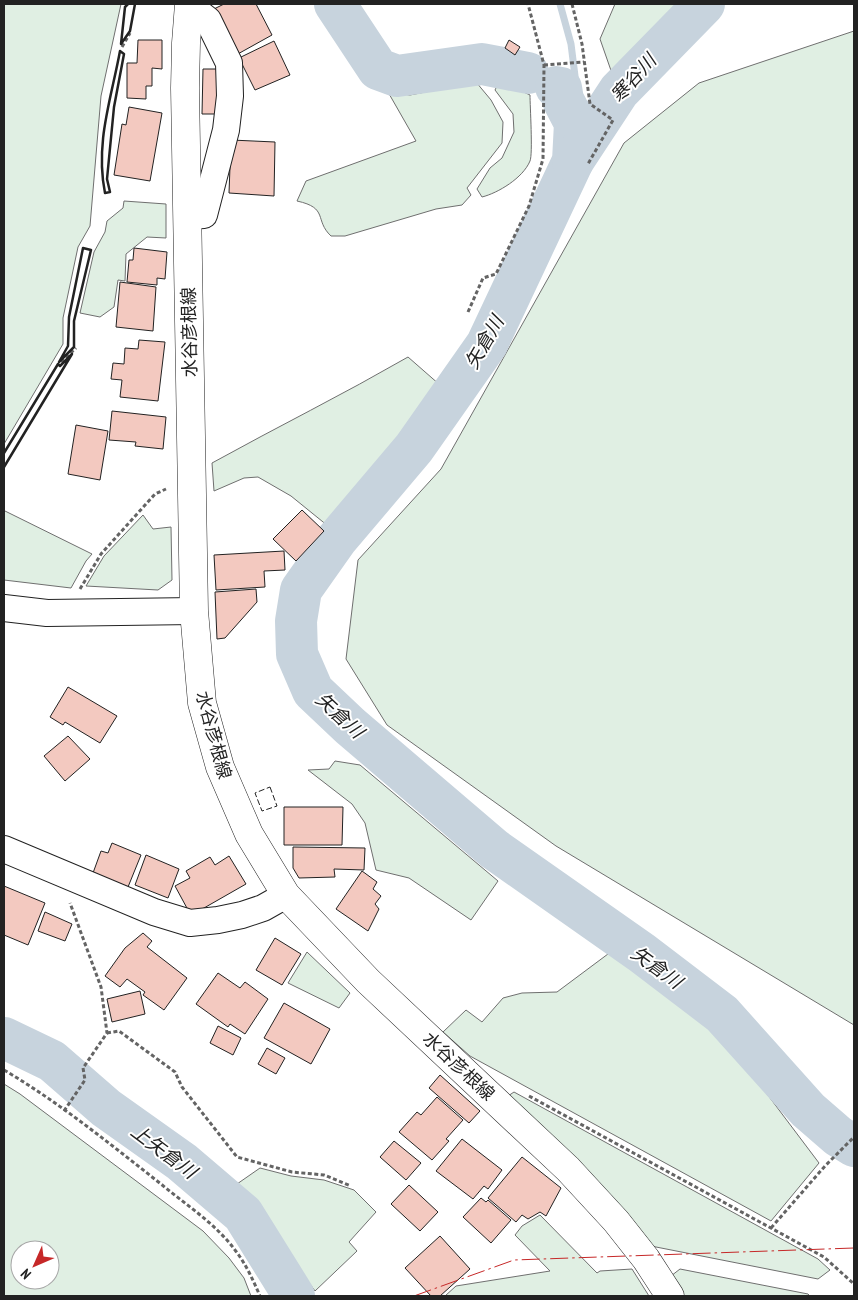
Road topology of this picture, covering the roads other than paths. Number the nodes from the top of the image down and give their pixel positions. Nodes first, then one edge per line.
1 (189, 4) edge
2 (187, 216) junction
3 (4, 608) edge
4 (194, 611) junction
5 (4, 849) edge
6 (286, 895) junction
7 (670, 1296) edge

1 - 2 main road, 水谷彦根線
1 - 2 street
2 - 4 main road, 水谷彦根線
3 - 4 street
4 - 6 main road, 水谷彦根線
5 - 6 street
6 - 7 main road, 水谷彦根線

